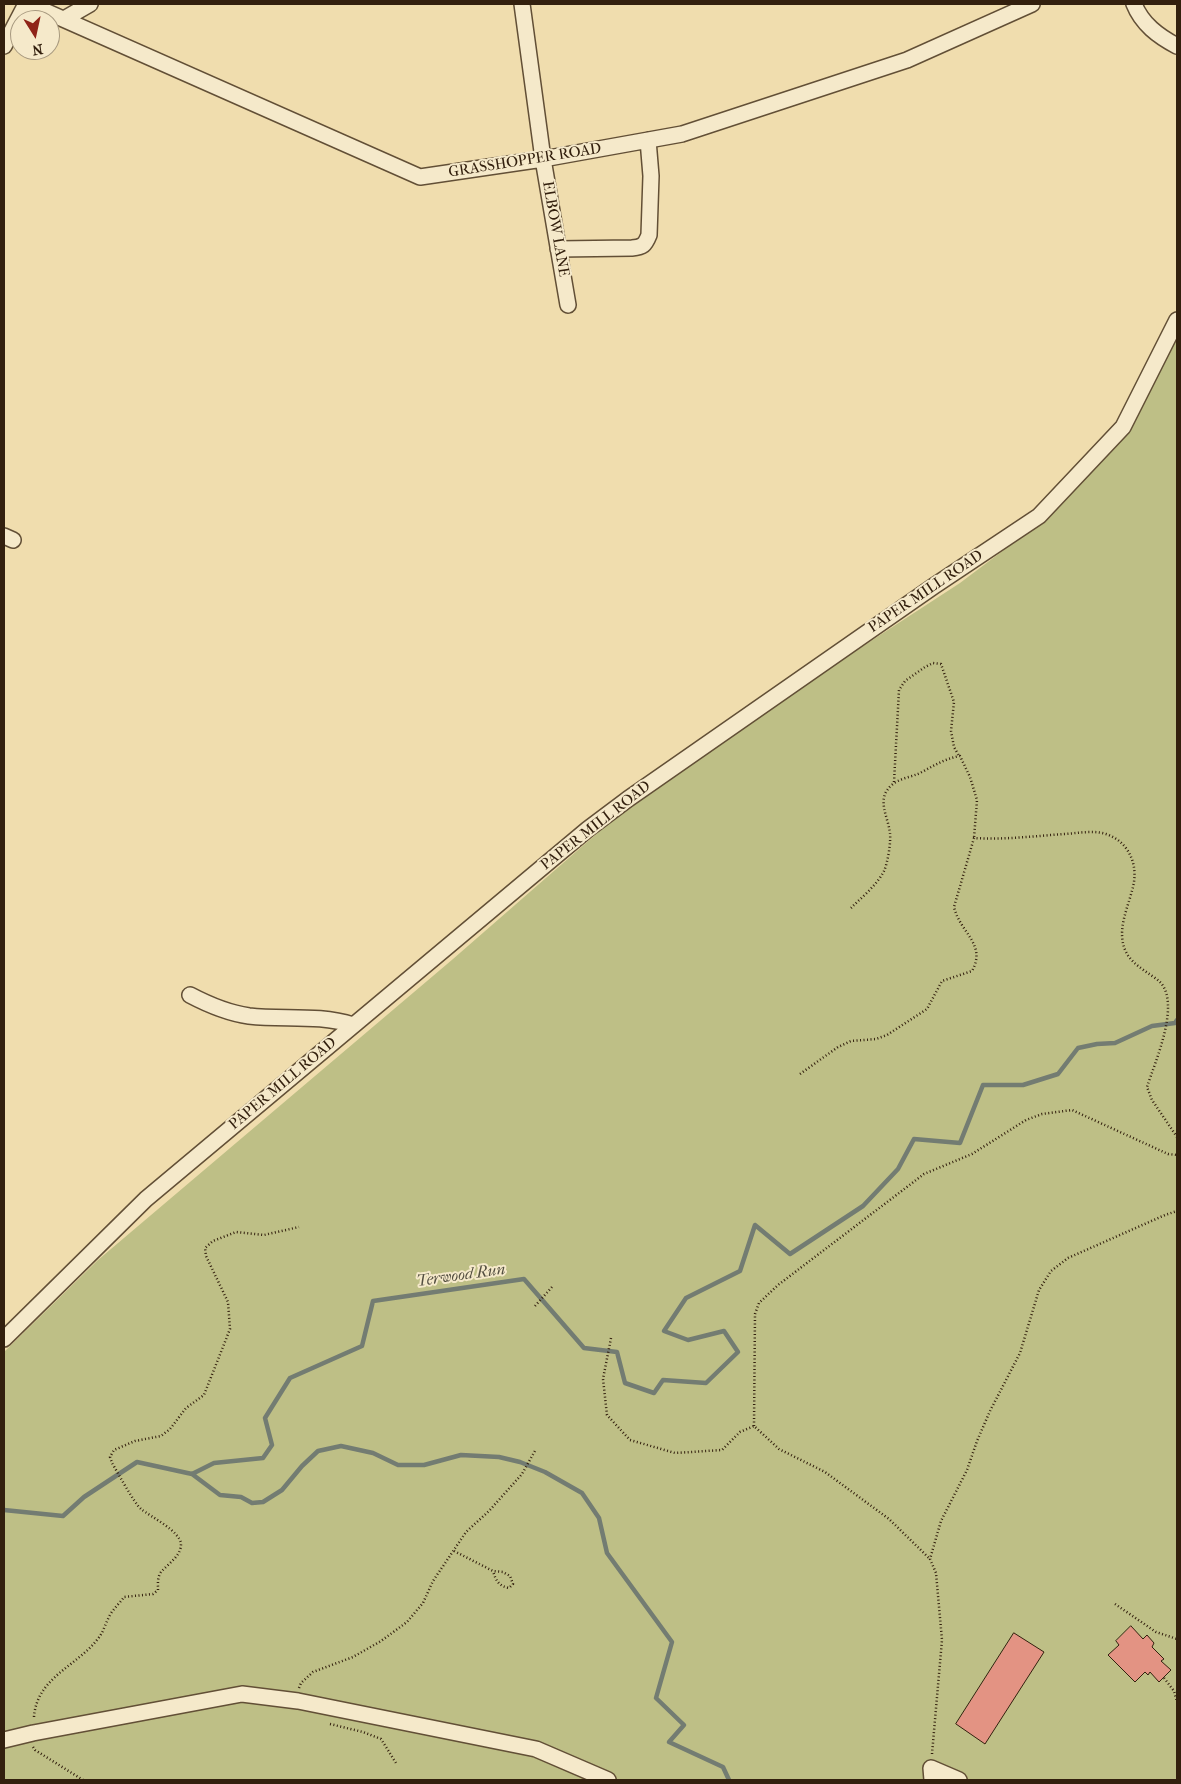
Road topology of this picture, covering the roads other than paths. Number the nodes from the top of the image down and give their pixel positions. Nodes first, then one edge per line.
1 (28, 4) edge
2 (90, 4) edge
3 (522, 4) edge
4 (1032, 4) edge
5 (1134, 4) edge
6 (64, 19) junction
7 (4, 46) edge
8 (1177, 46) edge
9 (648, 140) junction
10 (543, 159) junction
11 (558, 249) junction
12 (568, 305) dead end
13 (1177, 320) edge
14 (190, 995) dead end
15 (353, 1025) junction
16 (4, 1339) edge
17 (4, 1740) edge
18 (932, 1774) edge
19 (608, 1780) edge
20 (959, 1780) edge

1 - 6 street, GRASSHOPPER ROAD
1 - 7 street
2 - 6 street
3 - 10 street, ELBOW LANE
4 - 9 street, GRASSHOPPER ROAD
5 - 8 street
6 - 10 street, GRASSHOPPER ROAD
9 - 10 street, GRASSHOPPER ROAD
9 - 11 street
10 - 11 street, ELBOW LANE
11 - 12 street, ELBOW LANE
13 - 15 street, PAPER MILL ROAD
14 - 15 street
15 - 16 street, PAPER MILL ROAD
17 - 19 street
18 - 20 street

